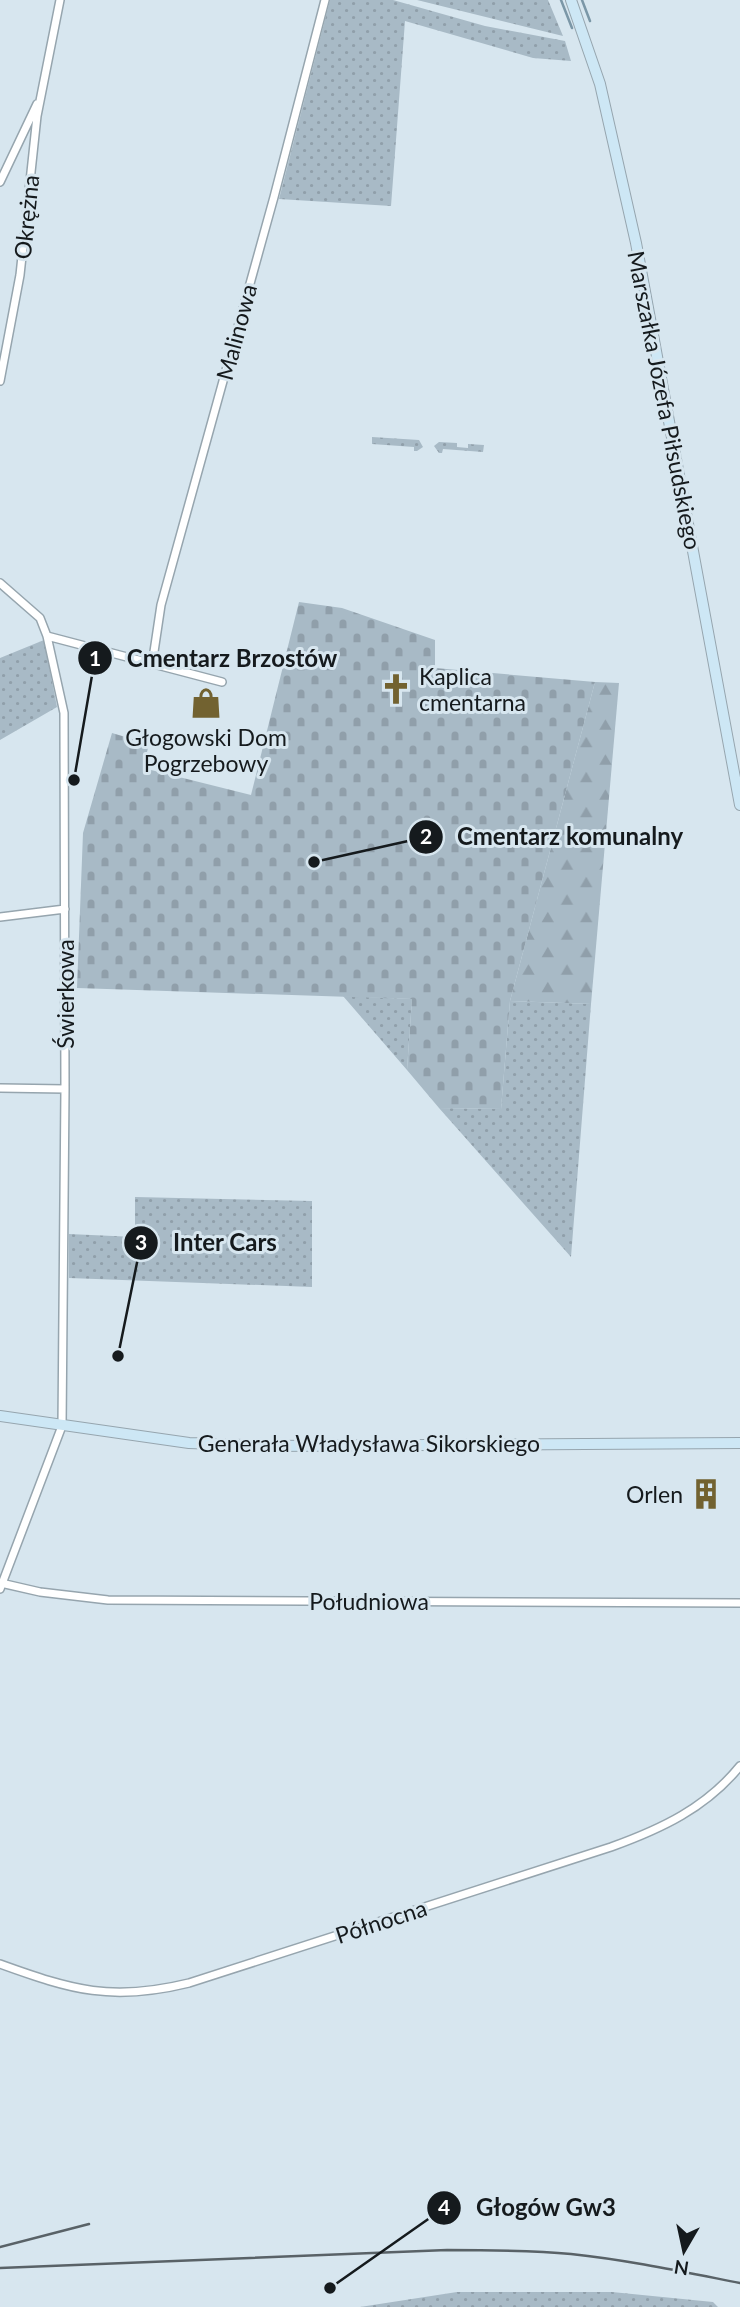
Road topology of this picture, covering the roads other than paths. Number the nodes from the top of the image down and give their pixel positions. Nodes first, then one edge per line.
1 (60, 0) edge
2 (325, 0) edge
3 (571, 0) edge
4 (41, 94) junction
5 (0, 182) edge
6 (0, 382) edge
7 (0, 583) edge
8 (47, 636) junction
9 (152, 665) junction
10 (222, 682) dead end
11 (740, 805) edge
12 (65, 909) junction
13 (0, 916) edge
14 (0, 1088) edge
15 (65, 1089) junction
16 (0, 1416) edge
17 (62, 1426) junction
18 (740, 1443) edge
19 (1, 1585) edge
20 (740, 1603) edge
21 (740, 1766) edge
22 (0, 1964) edge

1 - 4 street, Okrężna
2 - 9 street, Malinowa
3 - 11 main road, Marszałka Józefa Piłsudskiego
4 - 5 street, Okrężna
4 - 6 street, Okrężna
7 - 8 street, Świerkowa
8 - 9 street
8 - 12 street, Świerkowa
9 - 10 street
12 - 13 street
12 - 15 street, Świerkowa
14 - 15 street
15 - 17 street, Świerkowa
16 - 17 main road, Generała Władysława Sikorskiego
17 - 18 main road, Generała Władysława Sikorskiego
17 - 19 street
19 - 20 street, Południowa
21 - 22 street, Północna

